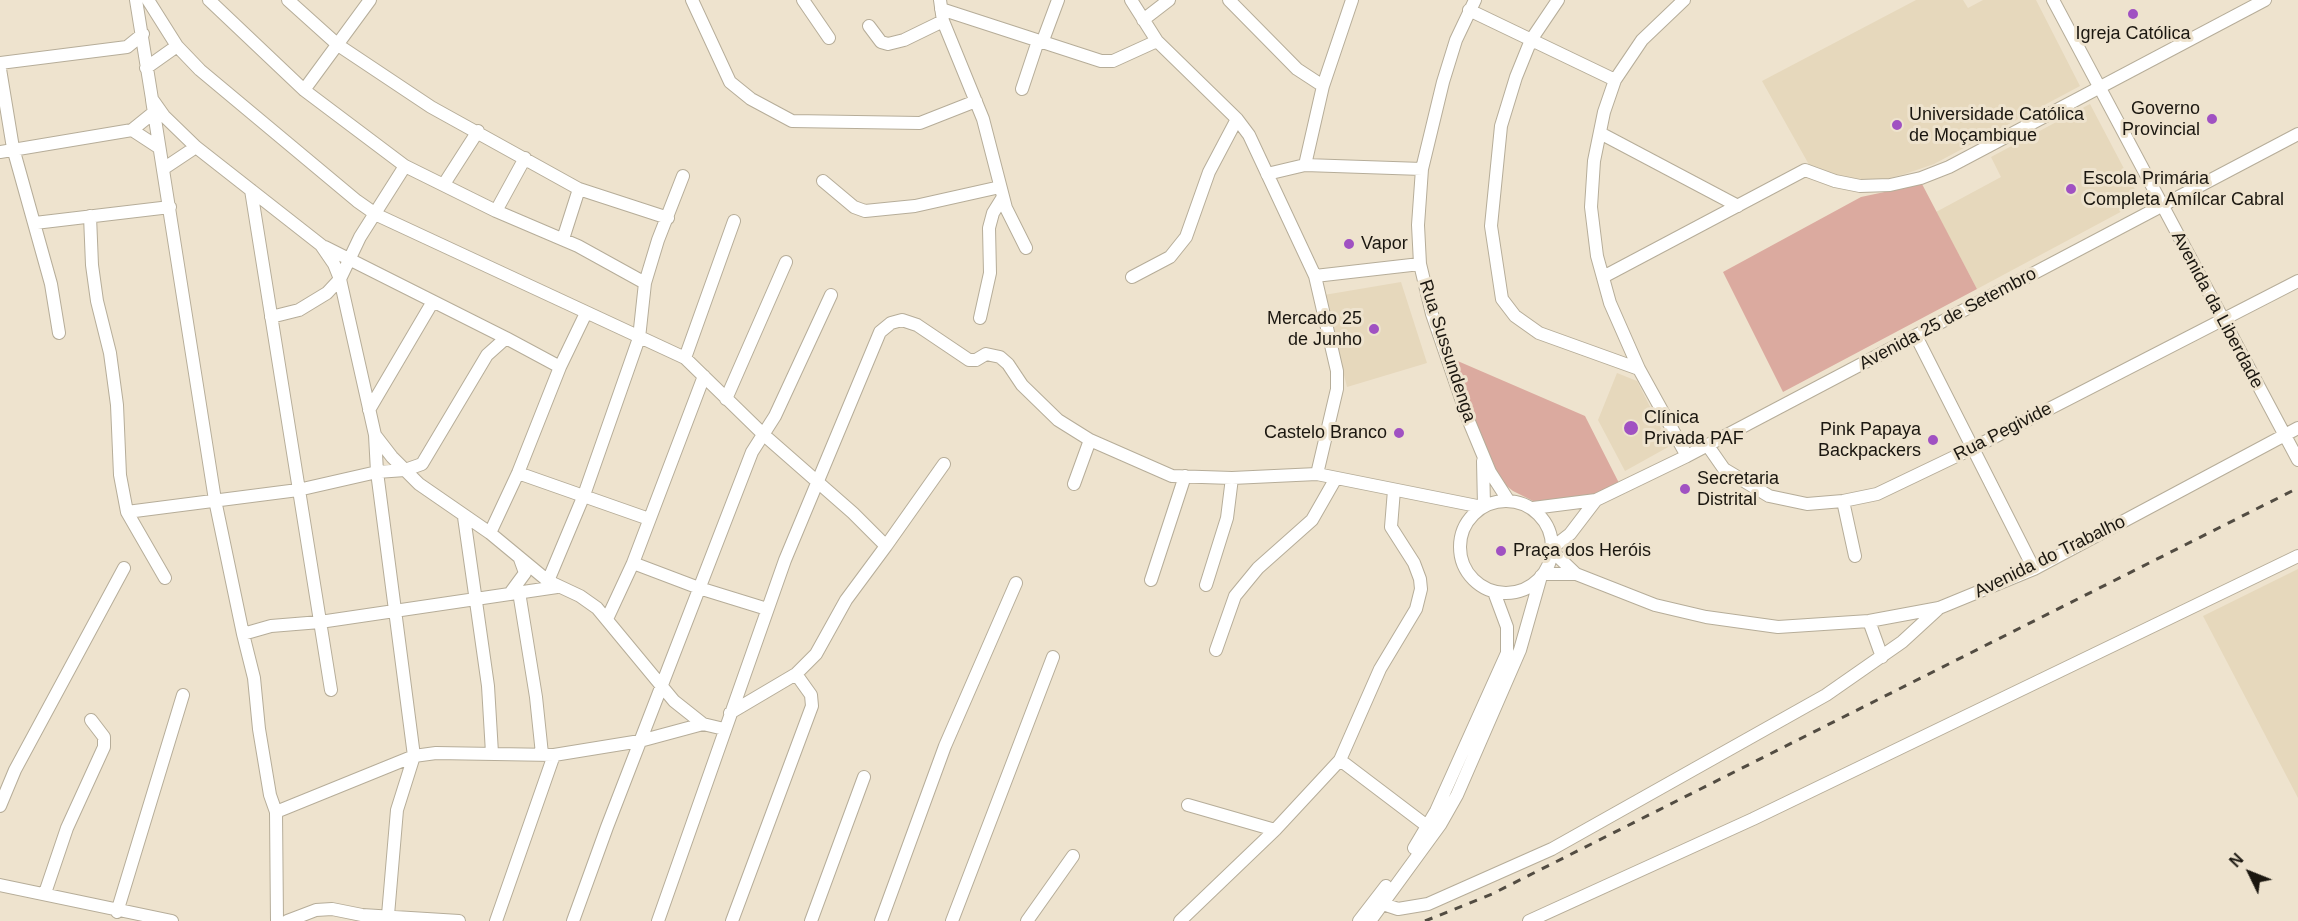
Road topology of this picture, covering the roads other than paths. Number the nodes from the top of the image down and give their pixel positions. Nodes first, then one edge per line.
1 (136, 0) edge
2 (148, 0) edge
3 (208, 0) edge
4 (288, 0) edge
5 (370, 0) edge
6 (692, 0) edge
7 (803, 0) edge
8 (1058, 0) edge
9 (1131, 0) edge
10 (1169, 0) edge
11 (1229, 0) edge
12 (1558, 0) edge
13 (1684, 0) edge
14 (2053, 0) edge
15 (2265, 0) edge
16 (1350, 1) edge
17 (1472, 5) edge
18 (941, 10) edge
19 (1143, 20) junction
20 (868, 26) dead end
21 (143, 34) junction
22 (830, 38) dead end
23 (1531, 40) junction
24 (1156, 41) junction
25 (1040, 42) junction
26 (338, 45) junction
27 (177, 46) junction
28 (127, 47) junction
29 (146, 62) junction
30 (0, 63) edge
31 (0, 69) edge
32 (1616, 80) junction
33 (1323, 86) junction
34 (2099, 88) junction
35 (1022, 89) dead end
36 (304, 90) junction
37 (152, 99) junction
38 (976, 101) junction
39 (153, 113) junction
40 (1237, 119) junction
41 (132, 130) junction
42 (478, 131) junction
43 (1600, 133) junction
44 (2298, 134) edge
45 (158, 147) junction
46 (196, 147) junction
47 (13, 148) junction
48 (0, 152) edge
49 (525, 158) junction
50 (1305, 165) junction
51 (405, 166) junction
52 (163, 169) junction
53 (1422, 169) junction
54 (1267, 174) junction
55 (683, 176) dead end
56 (823, 181) dead end
57 (444, 184) junction
58 (579, 189) junction
59 (251, 190) junction
60 (1001, 192) junction
61 (1738, 206) junction
62 (2162, 206) junction
63 (170, 207) junction
64 (496, 211) junction
65 (374, 213) junction
66 (90, 216) junction
67 (668, 218) junction
68 (734, 221) dead end
69 (35, 223) junction
70 (563, 239) junction
71 (321, 245) junction
72 (1026, 248) dead end
73 (348, 261) junction
74 (786, 262) dead end
75 (1420, 264) junction
76 (1315, 276) junction
77 (1132, 277) dead end
78 (1603, 277) junction
79 (340, 279) junction
80 (2298, 281) edge
81 (645, 283) junction
82 (831, 296) dead end
83 (432, 303) junction
84 (586, 313) junction
85 (271, 317) junction
86 (980, 318) dead end
87 (2223, 321) junction
88 (482, 328) junction
89 (59, 333) dead end
90 (1916, 336) junction
91 (506, 338) junction
92 (639, 338) junction
93 (487, 355) junction
94 (685, 358) junction
95 (560, 367) junction
96 (1639, 369) junction
97 (704, 376) junction
98 (726, 399) junction
99 (369, 410) junction
100 (2298, 428) edge
101 (375, 435) junction
102 (764, 435) junction
103 (2284, 435) junction
104 (1090, 440) junction
105 (1708, 446) junction
106 (1971, 449) junction
107 (1484, 456) junction
108 (1687, 456) junction
109 (2298, 460) edge
110 (422, 464) junction
111 (944, 464) dead end
112 (405, 470) junction
113 (377, 472) junction
114 (518, 473) junction
115 (1317, 474) junction
116 (1185, 476) junction
117 (1232, 478) junction
118 (1336, 478) junction
119 (819, 482) junction
120 (419, 484) junction
121 (1074, 484) dead end
122 (298, 490) junction
123 (1394, 490) junction
124 (584, 495) junction
125 (215, 500) junction
126 (1508, 500) junction
127 (1596, 500) junction
128 (1843, 501) junction
129 (1483, 506) junction
130 (1533, 508) junction
131 (128, 512) junction
132 (464, 517) junction
133 (649, 519) junction
134 (490, 533) junction
135 (886, 546) junction
136 (1552, 550) junction
137 (1855, 556) dead end
138 (2298, 556) edge
139 (519, 558) junction
140 (633, 563) junction
141 (123, 568) dead end
142 (2034, 569) junction
143 (1576, 574) junction
144 (1542, 575) junction
145 (165, 578) dead end
146 (1151, 580) dead end
147 (552, 584) junction
148 (1016, 584) dead end
149 (1206, 585) dead end
150 (699, 588) junction
151 (515, 592) junction
152 (1494, 592) junction
153 (474, 598) junction
154 (1939, 608) junction
155 (767, 609) junction
156 (395, 611) junction
157 (607, 619) junction
158 (1869, 621) junction
159 (320, 622) junction
160 (243, 634) junction
161 (1216, 651) dead end
162 (1053, 657) dead end
163 (1882, 657) junction
164 (796, 674) junction
165 (661, 685) junction
166 (331, 690) dead end
167 (183, 695) dead end
168 (730, 713) junction
169 (91, 720) dead end
170 (703, 723) junction
171 (724, 729) junction
172 (640, 741) junction
173 (492, 753) junction
174 (548, 755) junction
175 (414, 756) junction
176 (1340, 760) junction
177 (864, 777) dead end
178 (1188, 805) dead end
179 (0, 806) edge
180 (276, 812) junction
181 (1427, 826) junction
182 (1275, 830) junction
183 (1073, 856) dead end
184 (0, 885) edge
185 (45, 893) junction
186 (1383, 904) junction
187 (117, 912) junction
188 (388, 915) junction
189 (172, 921) edge
190 (278, 921) edge
191 (287, 921) edge
192 (459, 921) edge
193 (496, 921) edge
194 (573, 921) edge
195 (658, 921) edge
196 (732, 921) edge
197 (811, 921) edge
198 (881, 921) edge
199 (952, 921) edge
200 (1027, 921) edge
201 (1180, 921) edge
202 (1359, 921) edge
203 (1370, 921) edge
204 (1529, 921) edge

1 - 21 street
2 - 27 street
3 - 36 street
4 - 26 street
5 - 26 street
6 - 38 street
7 - 22 street
8 - 25 street
9 - 19 street
10 - 19 street
11 - 33 street
12 - 23 street
13 - 32 street
14 - 34 street, Avenida da Liberdade
15 - 34 street
16 - 33 street
17 - 23 street
17 - 53 street, Rua Sussundenga
18 - 20 street
18 - 25 street
18 - 38 street
19 - 24 street
21 - 28 street
21 - 29 street
23 - 32 street
23 - 96 street
24 - 25 street
24 - 40 street
25 - 35 street
26 - 36 street
26 - 42 street
27 - 29 street
27 - 65 street
28 - 29 street
28 - 30 street
29 - 37 street
31 - 47 street
32 - 43 street
33 - 50 street
34 - 61 street
34 - 62 street, Avenida da Liberdade
36 - 51 street
37 - 39 street
37 - 46 street
38 - 60 street
39 - 41 street
39 - 45 street
40 - 54 street
40 - 77 street
41 - 45 street
41 - 47 street
42 - 49 street
42 - 57 street
43 - 61 street
43 - 78 street
44 - 62 street, Avenida 25 de Setembro
45 - 52 street
46 - 52 street
46 - 59 street
47 - 48 street
47 - 69 street
49 - 58 street
49 - 64 street
50 - 53 street
50 - 54 street
51 - 57 street
51 - 65 street
52 - 63 street
53 - 75 street, Rua Sussundenga
54 - 76 street
55 - 67 street
56 - 60 street
57 - 64 street
58 - 67 street
58 - 70 street
59 - 71 street
59 - 85 street
60 - 72 street
60 - 86 street
61 - 78 street
62 - 87 street, Avenida da Liberdade
62 - 90 street, Avenida 25 de Setembro
63 - 66 street
63 - 125 street
64 - 70 street
65 - 73 street
65 - 84 street
66 - 69 street
66 - 131 street
67 - 81 street
68 - 94 street
69 - 89 street
70 - 81 street
71 - 73 street
71 - 79 street
73 - 79 street
73 - 83 street
74 - 98 street
75 - 76 street
75 - 107 street, Rua Sussundenga
76 - 115 street
78 - 96 street
79 - 85 street
79 - 99 street
80 - 87 street, Rua Pegivide
81 - 92 street
82 - 102 street
83 - 88 street
83 - 99 street
84 - 92 street
84 - 95 street
85 - 122 street
87 - 103 street, Avenida da Liberdade
87 - 106 street, Rua Pegivide
88 - 91 street
88 - 93 street
90 - 105 street, Avenida 25 de Setembro
90 - 106 street
91 - 93 street
91 - 95 street
92 - 94 street
92 - 124 street
93 - 110 street
94 - 97 street
95 - 114 street
96 - 108 street
97 - 98 street
97 - 133 street
98 - 102 street
99 - 101 street
100 - 103 street, Avenida do Trabalho
101 - 112 street
101 - 113 street
102 - 119 street
102 - 150 street
103 - 109 street, Avenida da Liberdade
103 - 142 street, Avenida do Trabalho
104 - 116 street
104 - 119 street
104 - 121 street
105 - 108 street, Avenida 25 de Setembro
105 - 128 street, Rua Pegivide
106 - 128 street, Rua Pegivide
106 - 142 street
107 - 126 street, Rua Sussundenga
107 - 129 street, Rua Sussundenga
108 - 127 street, Avenida 25 de Setembro
110 - 112 street
110 - 120 street
111 - 135 street
112 - 113 street
112 - 120 street
113 - 122 street
113 - 156 street
114 - 124 street
114 - 134 street
115 - 117 street
115 - 118 street
116 - 117 street
116 - 146 street
117 - 149 street
118 - 123 street
118 - 161 street
119 - 135 street
119 - 155 street
120 - 132 street
122 - 125 street
122 - 159 street
123 - 129 street
123 - 176 street
124 - 133 street
124 - 147 street
125 - 131 street
125 - 160 street
126 - 129 street
126 - 130 street
127 - 130 street, Avenida 25 de Setembro
127 - 136 street, Avenida 25 de Setembro
128 - 137 street
129 - 152 street
130 - 136 street
131 - 145 street
132 - 134 street
132 - 153 street
133 - 140 street
134 - 139 street
135 - 164 street
136 - 143 street, Avenida do Trabalho
136 - 144 street
138 - 204 street
139 - 147 street
139 - 151 street
140 - 150 street
140 - 157 street
141 - 179 street
142 - 154 street, Avenida do Trabalho
143 - 144 street, Avenida do Trabalho
143 - 158 street, Avenida do Trabalho
144 - 152 street
144 - 186 street
147 - 151 street
147 - 157 street
148 - 198 street
150 - 155 street
150 - 165 street
151 - 153 street
151 - 174 street
152 - 181 street
153 - 156 street
153 - 173 street
154 - 158 street, Avenida do Trabalho
154 - 163 street
155 - 168 street
156 - 159 street
156 - 175 street
157 - 165 street
158 - 163 street
159 - 160 street
159 - 166 street
160 - 180 street
162 - 199 street
163 - 186 street
164 - 168 street
164 - 196 street
165 - 170 street
165 - 172 street
167 - 187 street
168 - 171 street
169 - 185 street
170 - 171 street
170 - 172 street
171 - 195 street
172 - 174 street
172 - 194 street
173 - 174 street
173 - 175 street
174 - 193 street
175 - 180 street
175 - 188 street
176 - 181 street
176 - 182 street
177 - 197 street
178 - 182 street
180 - 190 street
181 - 202 street
182 - 201 street
183 - 200 street
184 - 185 street
185 - 187 street
186 - 203 street
187 - 189 street
188 - 191 street
188 - 192 street

